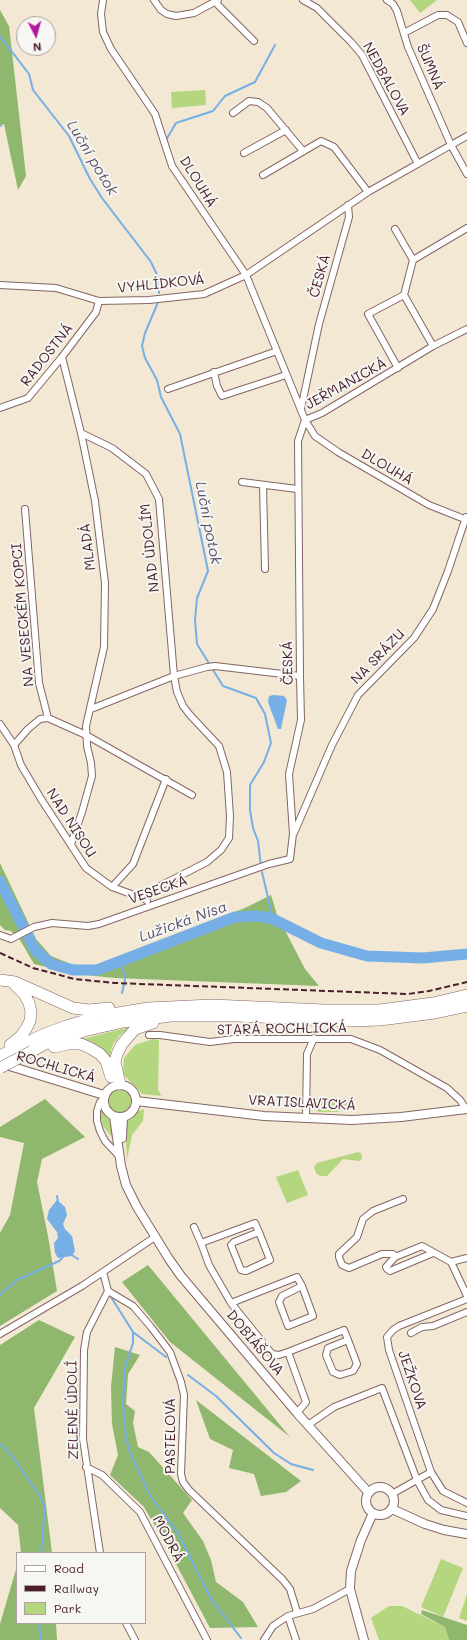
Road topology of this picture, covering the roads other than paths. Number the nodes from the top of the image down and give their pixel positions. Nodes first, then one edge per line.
1 (103, 0) edge
2 (154, 0) edge
3 (303, 0) edge
4 (387, 0) edge
5 (216, 1) edge
6 (404, 33) junction
7 (254, 41) dead end
8 (467, 43) edge
9 (233, 113) dead end
10 (286, 130) junction
11 (467, 136) edge
12 (451, 145) junction
13 (303, 151) junction
14 (244, 153) dead end
15 (418, 164) junction
16 (467, 174) edge
17 (263, 175) dead end
18 (368, 192) junction
19 (348, 205) junction
20 (467, 228) edge
21 (395, 229) dead end
22 (413, 260) junction
23 (246, 275) junction
24 (0, 285) edge
25 (404, 295) junction
26 (99, 301) junction
27 (467, 329) edge
28 (433, 346) junction
29 (277, 352) junction
30 (62, 357) junction
31 (398, 368) junction
32 (214, 372) junction
33 (286, 376) junction
34 (168, 389) dead end
35 (0, 408) edge
36 (301, 410) junction
37 (305, 420) junction
38 (81, 433) junction
39 (242, 482) dead end
40 (263, 485) junction
41 (297, 489) junction
42 (25, 509) dead end
43 (466, 518) edge
44 (265, 569) dead end
45 (174, 676) junction
46 (300, 676) junction
47 (91, 709) junction
48 (48, 718) junction
49 (0, 724) edge
50 (86, 735) junction
51 (14, 745) junction
52 (166, 780) junction
53 (192, 795) dead end
54 (293, 834) junction
55 (71, 844) junction
56 (112, 887) junction
57 (145, 899) junction
58 (149, 906) junction
59 (0, 935) edge
60 (5, 980) edge
61 (467, 995) edge
62 (181, 1006) junction
63 (467, 1006) edge
64 (237, 1016) junction
65 (149, 1036) dead end
66 (314, 1038) junction
67 (20, 1041) junction
68 (32, 1051) junction
69 (0, 1055) edge
70 (0, 1064) edge
71 (0, 1068) edge
72 (116, 1085) junction
73 (104, 1096) junction
74 (136, 1101) junction
75 (466, 1109) edge
76 (119, 1116) junction
77 (306, 1118) junction
78 (114, 1151) junction
79 (403, 1199) dead end
80 (134, 1201) junction
81 (194, 1227) dead end
82 (259, 1232) junction
83 (155, 1237) junction
84 (201, 1243) junction
85 (433, 1253) junction
86 (395, 1257) junction
87 (467, 1258) edge
88 (451, 1262) junction
89 (103, 1272) junction
90 (302, 1286) junction
91 (108, 1291) junction
92 (467, 1297) edge
93 (231, 1303) junction
94 (467, 1312) edge
95 (410, 1333) dead end
96 (0, 1334) edge
97 (348, 1340) junction
98 (288, 1352) junction
99 (297, 1413) junction
100 (308, 1425) junction
101 (86, 1467) junction
102 (431, 1472) junction
103 (417, 1480) junction
104 (369, 1493) junction
105 (392, 1494) junction
106 (467, 1503) edge
107 (392, 1509) junction
108 (373, 1513) junction
109 (467, 1516) edge
110 (467, 1534) edge
111 (100, 1552) edge
112 (350, 1589) junction
113 (297, 1612) junction
114 (288, 1616) junction
115 (127, 1624) edge
116 (135, 1640) edge
117 (207, 1640) edge
118 (264, 1640) edge
119 (296, 1640) edge
120 (364, 1640) edge

1 - 23 street, DLOUHÁ
2 - 5 street
3 - 15 street, NEDBALOVA
4 - 6 street, ŠUMNÁ
5 - 7 street
6 - 8 street
6 - 12 street, ŠUMNÁ
9 - 10 street
10 - 13 street
10 - 14 street
11 - 12 street
12 - 15 street
12 - 16 street, ŠUMNÁ
13 - 17 street
13 - 18 street
15 - 18 street
18 - 19 street
19 - 23 street, VYHLÍDKOVÁ
19 - 36 street, ČESKÁ
20 - 22 street
21 - 22 street
22 - 25 street
23 - 26 street, VYHLÍDKOVÁ
23 - 29 street, DLOUHÁ
24 - 26 street, VYHLÍDKOVÁ
25 - 28 street
25 - 31 street, JEŘMANICKÁ
26 - 30 street, RADOSTNÁ
27 - 28 street, JEŘMANICKÁ
28 - 31 street, JEŘMANICKÁ
29 - 32 street
29 - 33 street, DLOUHÁ
30 - 35 street, RADOSTNÁ
30 - 38 street, MLADÁ
31 - 37 street, JEŘMANICKÁ
32 - 33 street
32 - 34 street
33 - 36 street, DLOUHÁ
36 - 37 street
37 - 41 street, ČESKÁ
37 - 43 street, DLOUHÁ
38 - 45 street, NAD ÚDOLÍM
38 - 47 street, MLADÁ
39 - 40 street
40 - 41 street
40 - 44 street
41 - 46 street, ČESKÁ
42 - 48 street, NA VESECKÉM KOPCI
43 - 54 street, NA SRÁZU
45 - 46 street
45 - 47 street
45 - 57 street, NAD ÚDOLÍM
46 - 54 street, ČESKÁ
47 - 50 street, MLADÁ
48 - 50 street
48 - 51 street
49 - 51 street, NAD NISOU
50 - 52 street
50 - 55 street, MLADÁ
51 - 55 street, NAD NISOU
52 - 53 street
52 - 56 street
54 - 58 street, VESECKÁ
55 - 56 street, NAD NISOU
56 - 57 street, NAD NISOU
57 - 58 street
58 - 59 street, VESECKÁ
60 - 62 highway
60 - 67 highway
61 - 62 highway
62 - 67 highway
63 - 64 highway
64 - 68 highway
64 - 72 highway
65 - 66 street, STARÁ ROCHLICKÁ
66 - 75 street, STARÁ ROCHLICKÁ
66 - 77 street
67 - 69 highway
68 - 71 highway, bridge
68 - 72 highway
70 - 73 street, ROCHLICKÁ
72 - 73 street
72 - 74 street
73 - 76 street
73 - 78 street
74 - 76 street
74 - 77 street, VRATISLAVICKÁ
75 - 77 street, VRATISLAVICKÁ
76 - 78 street, DOBIÁŠOVA
76 - 80 street, DOBIÁŠOVA
78 - 80 street, DOBIÁŠOVA
79 - 86 street
80 - 83 street, DOBIÁŠOVA
81 - 84 street
82 - 82 street
82 - 84 street
83 - 89 street
83 - 99 street, DOBIÁŠOVA
84 - 93 street
85 - 86 street
85 - 86 street
85 - 88 street
87 - 88 street
88 - 92 street
89 - 91 street
89 - 96 street
90 - 90 street
90 - 93 street
91 - 101 street, ZELENÉ ÚDOLÍ
91 - 113 street, PASTELOVÁ
92 - 102 street, JEŽKOVA
93 - 98 street
94 - 95 street, JEŽKOVA
97 - 97 street
97 - 98 street
98 - 99 street
99 - 100 street, DOBIÁŠOVA
100 - 103 street
100 - 104 street, DOBIÁŠOVA
101 - 111 street, ZELENÉ ÚDOLÍ
101 - 117 street, MODRÁ
102 - 103 street
102 - 106 street
103 - 105 street
103 - 109 street
104 - 105 street
104 - 108 street
105 - 107 street
107 - 108 street
107 - 110 street
108 - 112 street
112 - 113 street
112 - 120 street
113 - 114 street
114 - 118 street
114 - 119 street
115 - 116 street

